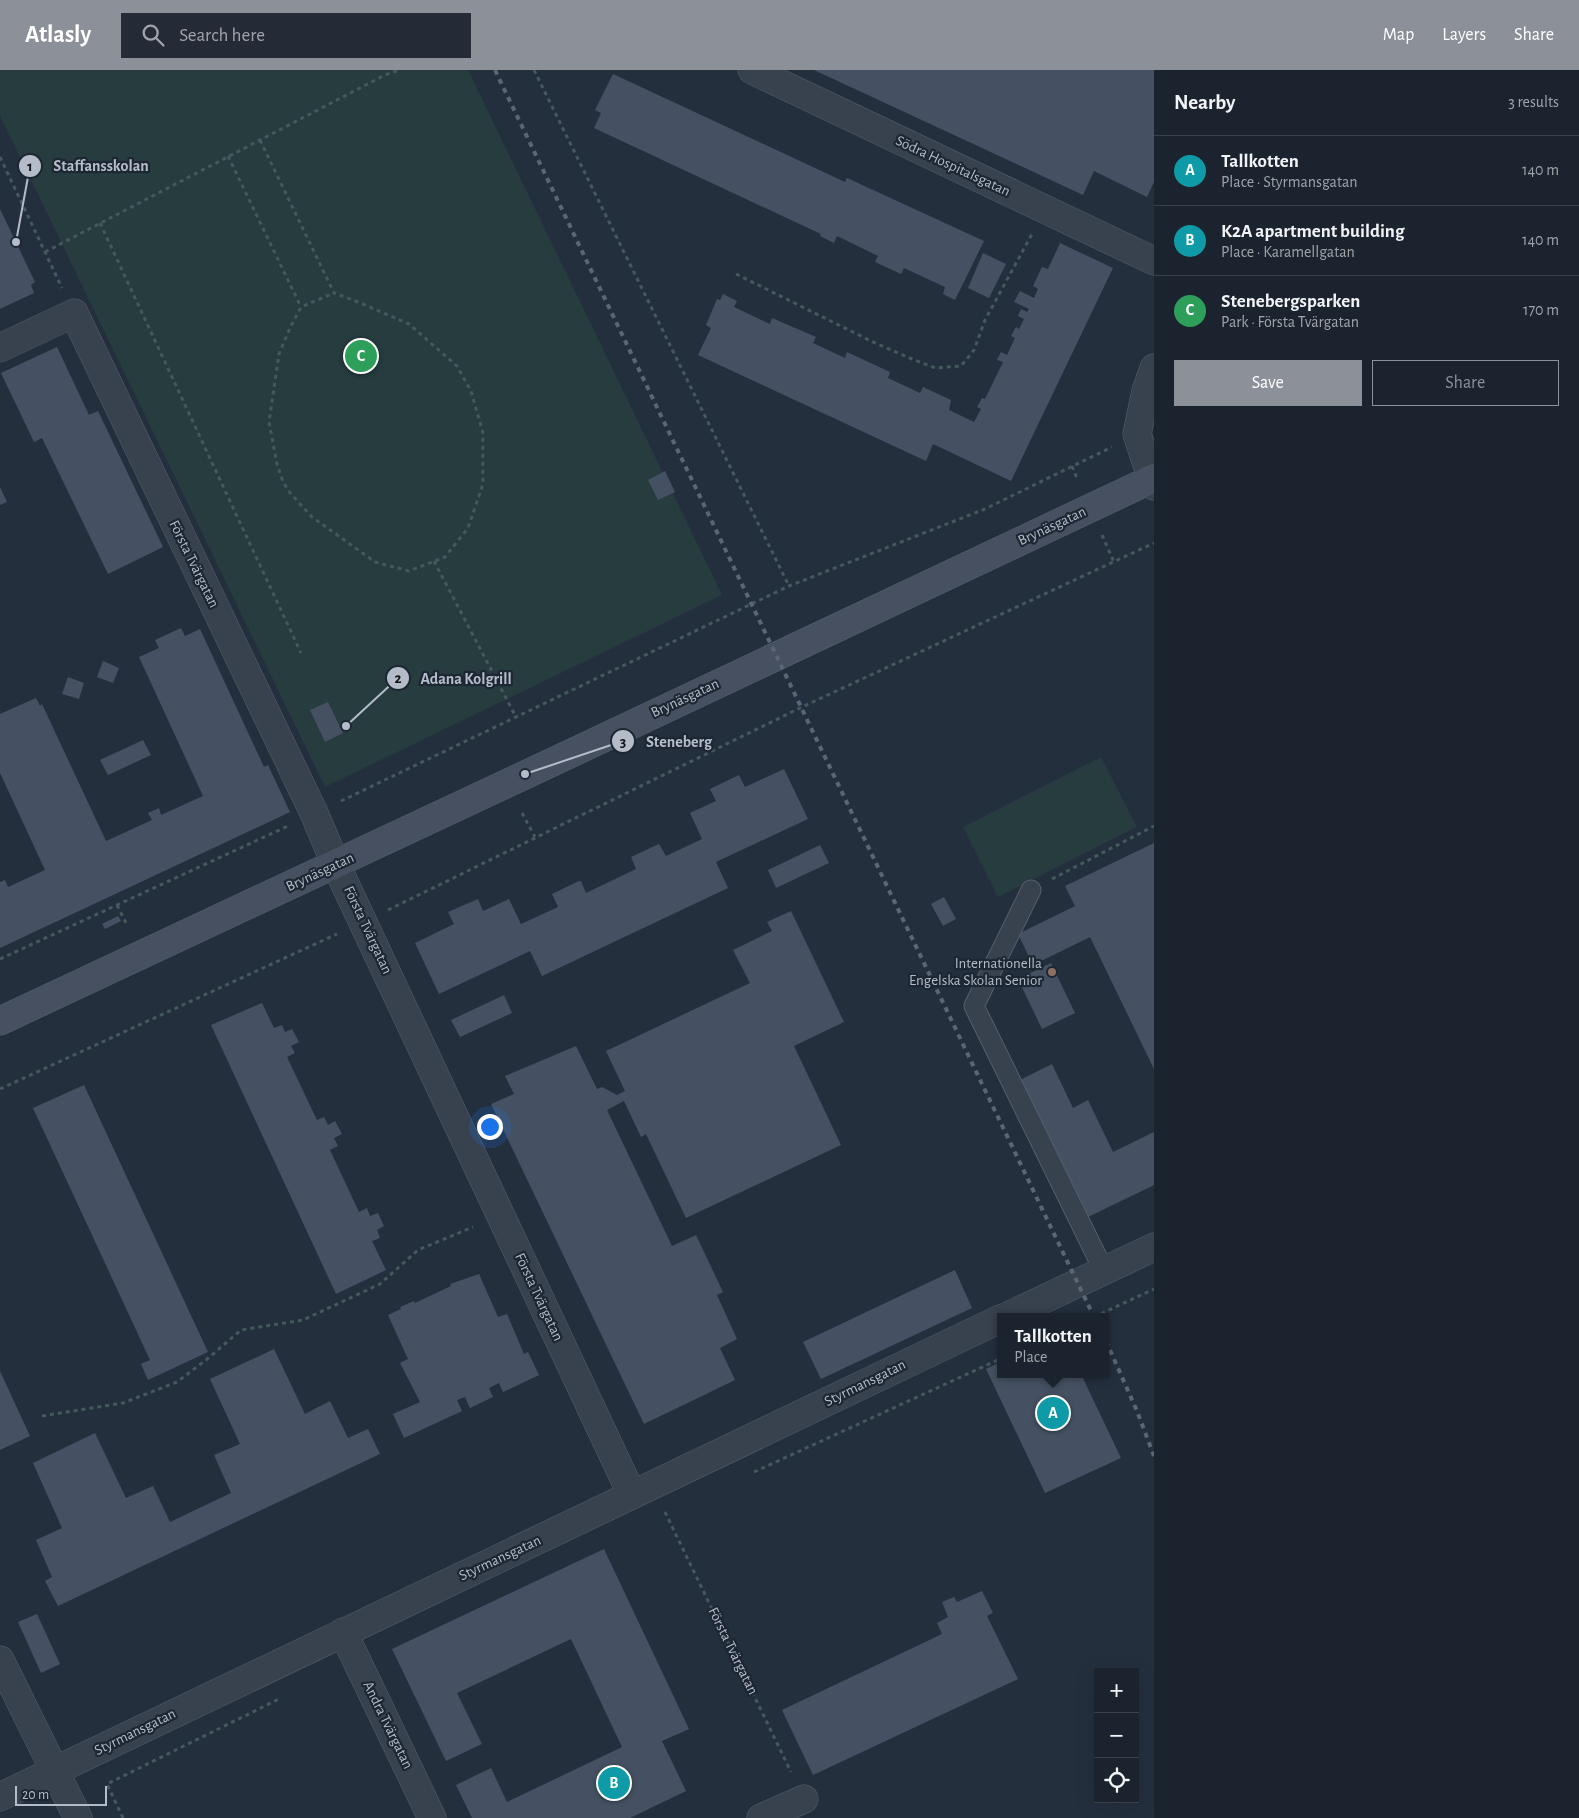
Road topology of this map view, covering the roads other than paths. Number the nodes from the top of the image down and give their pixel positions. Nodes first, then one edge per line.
1 (752, 70) edge
2 (1154, 261) edge
3 (0, 348) edge
4 (1154, 368) edge
5 (1153, 481) edge
6 (336, 865) junction
7 (1031, 890) road end
8 (0, 1021) edge
9 (1154, 1246) edge
10 (1104, 1271) junction
11 (1015, 1313) edge
12 (997, 1321) edge
13 (642, 1490) junction
14 (343, 1632) junction
15 (1, 1662) edge
16 (55, 1770) junction
17 (0, 1797) edge
18 (804, 1799) road end
19 (78, 1818) edge
20 (432, 1818) edge
21 (761, 1818) edge

1 - 2 street, Södra Hospitalsgatan
3 - 6 street, Första Tvärgatan
4 - 5 street
5 - 6 street, Brynäsgatan
6 - 8 street, Brynäsgatan
6 - 13 street, Första Tvärgatan
7 - 10 lane
9 - 10 street
10 - 11 street
12 - 13 street, Styrmansgatan
13 - 14 street, Styrmansgatan
14 - 16 street, Styrmansgatan
14 - 20 street, Andra Tvärgatan
15 - 16 street
16 - 17 street, Styrmansgatan
16 - 19 street
18 - 21 street

